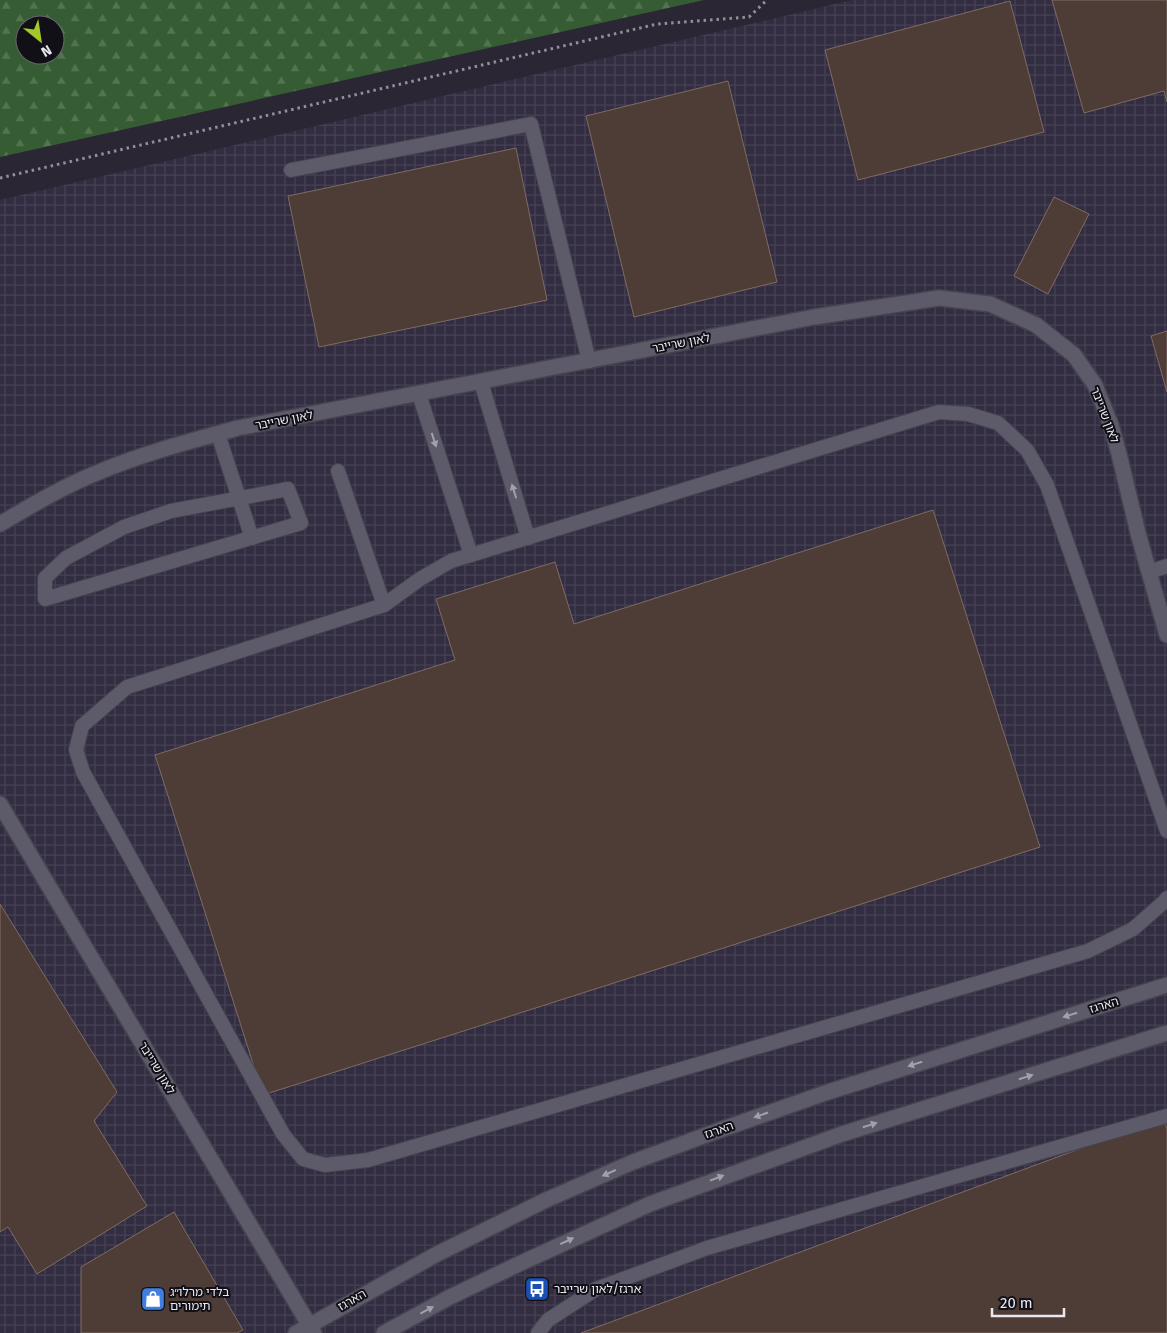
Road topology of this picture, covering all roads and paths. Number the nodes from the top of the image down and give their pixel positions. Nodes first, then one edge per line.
1 (767, 0) edge
2 (291, 170) dead end
3 (0, 178) edge
4 (589, 361) junction
5 (481, 382) junction
6 (419, 394) junction
7 (218, 434) junction
8 (338, 471) dead end
9 (239, 498) junction
10 (0, 524) edge
11 (252, 538) junction
12 (528, 538) junction
13 (471, 555) junction
14 (1167, 566) edge
15 (1149, 572) junction
16 (384, 605) junction
17 (1167, 635) edge
18 (0, 804) edge
19 (1167, 831) edge
20 (1167, 898) edge
21 (1167, 985) edge
22 (1167, 1033) edge
23 (1167, 1116) edge
24 (312, 1329) edge
25 (296, 1333) edge
26 (384, 1333) edge
27 (538, 1333) edge

1 - 3 path
2 - 4 lane
4 - 5 street, לאון שרייבר
4 - 15 street, לאון שרייבר
5 - 6 street, לאון שרייבר
12 -> 5 lane
6 - 7 street, לאון שרייבר
6 -> 13 lane
7 - 9 lane
7 - 10 street, לאון שרייבר
8 - 16 lane
9 - 11 lane
9 - 11 lane
9 - 11 lane
12 - 13 lane
12 - 19 lane
13 - 16 lane
14 - 15 lane
15 - 17 street, לאון שרייבר
16 - 20 lane
18 - 24 street, לאון שרייבר
21 -> 24 street, הארגז
26 -> 22 street
23 - 27 lane
24 - 25 street, הארגז

